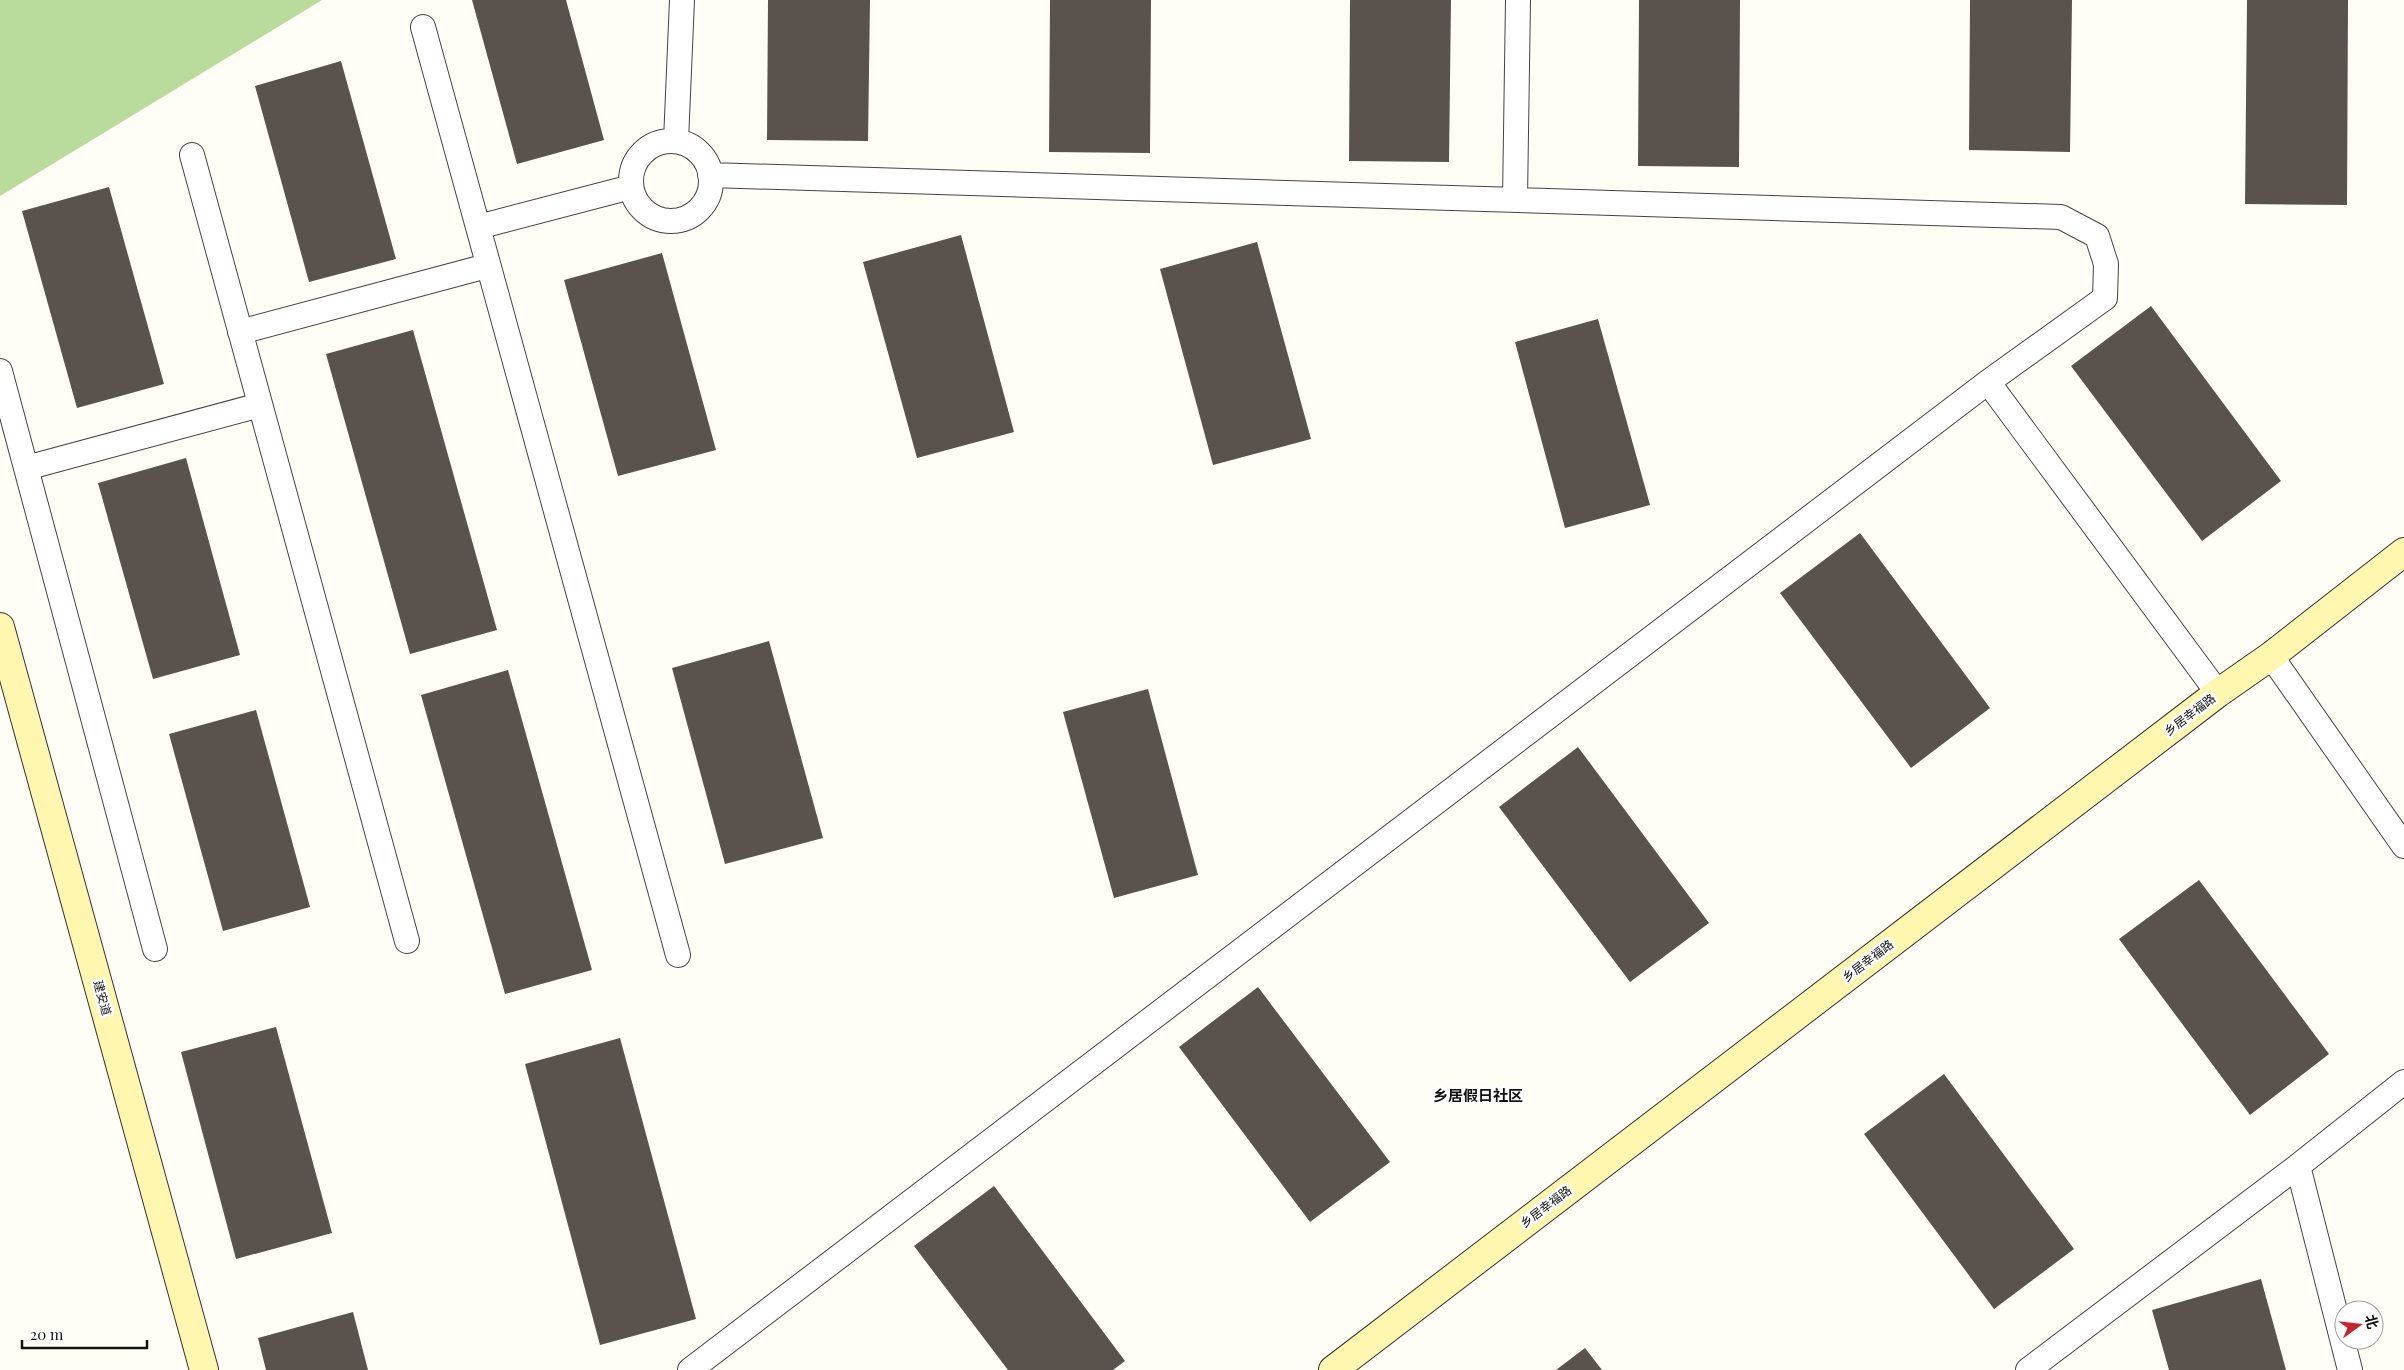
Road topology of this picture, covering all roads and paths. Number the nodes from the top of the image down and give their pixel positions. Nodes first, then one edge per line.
1 (682, 0) edge
2 (1518, 0) edge
3 (423, 28) dead end
4 (676, 141) junction
5 (192, 155) dead end
6 (710, 175) junction
7 (631, 187) junction
8 (1515, 200) junction
9 (478, 227) junction
10 (487, 266) junction
11 (240, 332) junction
12 (0, 371) edge
13 (1988, 382) junction
14 (260, 405) junction
15 (26, 468) junction
16 (2404, 552) edge
17 (0, 627) edge
18 (2271, 656) junction
19 (2218, 693) junction
20 (2404, 846) edge
21 (407, 941) dead end
22 (155, 949) dead end
23 (678, 954) dead end
24 (2404, 1082) edge
25 (2298, 1166) junction
26 (204, 1370) edge
27 (690, 1370) edge
28 (1333, 1370) edge
29 (2028, 1370) edge
30 (2350, 1370) edge

1 - 4 lane
2 - 8 lane
3 - 9 lane
4 - 6 lane
4 - 7 lane
5 - 11 lane
6 - 7 lane
6 - 8 lane
7 - 9 lane
8 - 13 lane
9 - 10 lane
10 - 11 lane
10 - 23 lane
11 - 14 lane
12 - 15 lane
13 - 19 lane
13 - 27 lane
14 - 15 lane
14 - 21 lane
15 - 22 lane
16 - 18 street, 乡居幸福路
17 - 26 street, 建安道
18 - 19 street, 乡居幸福路
18 - 20 lane
19 - 28 street, 乡居幸福路
24 - 25 lane
25 - 29 lane
25 - 30 lane

